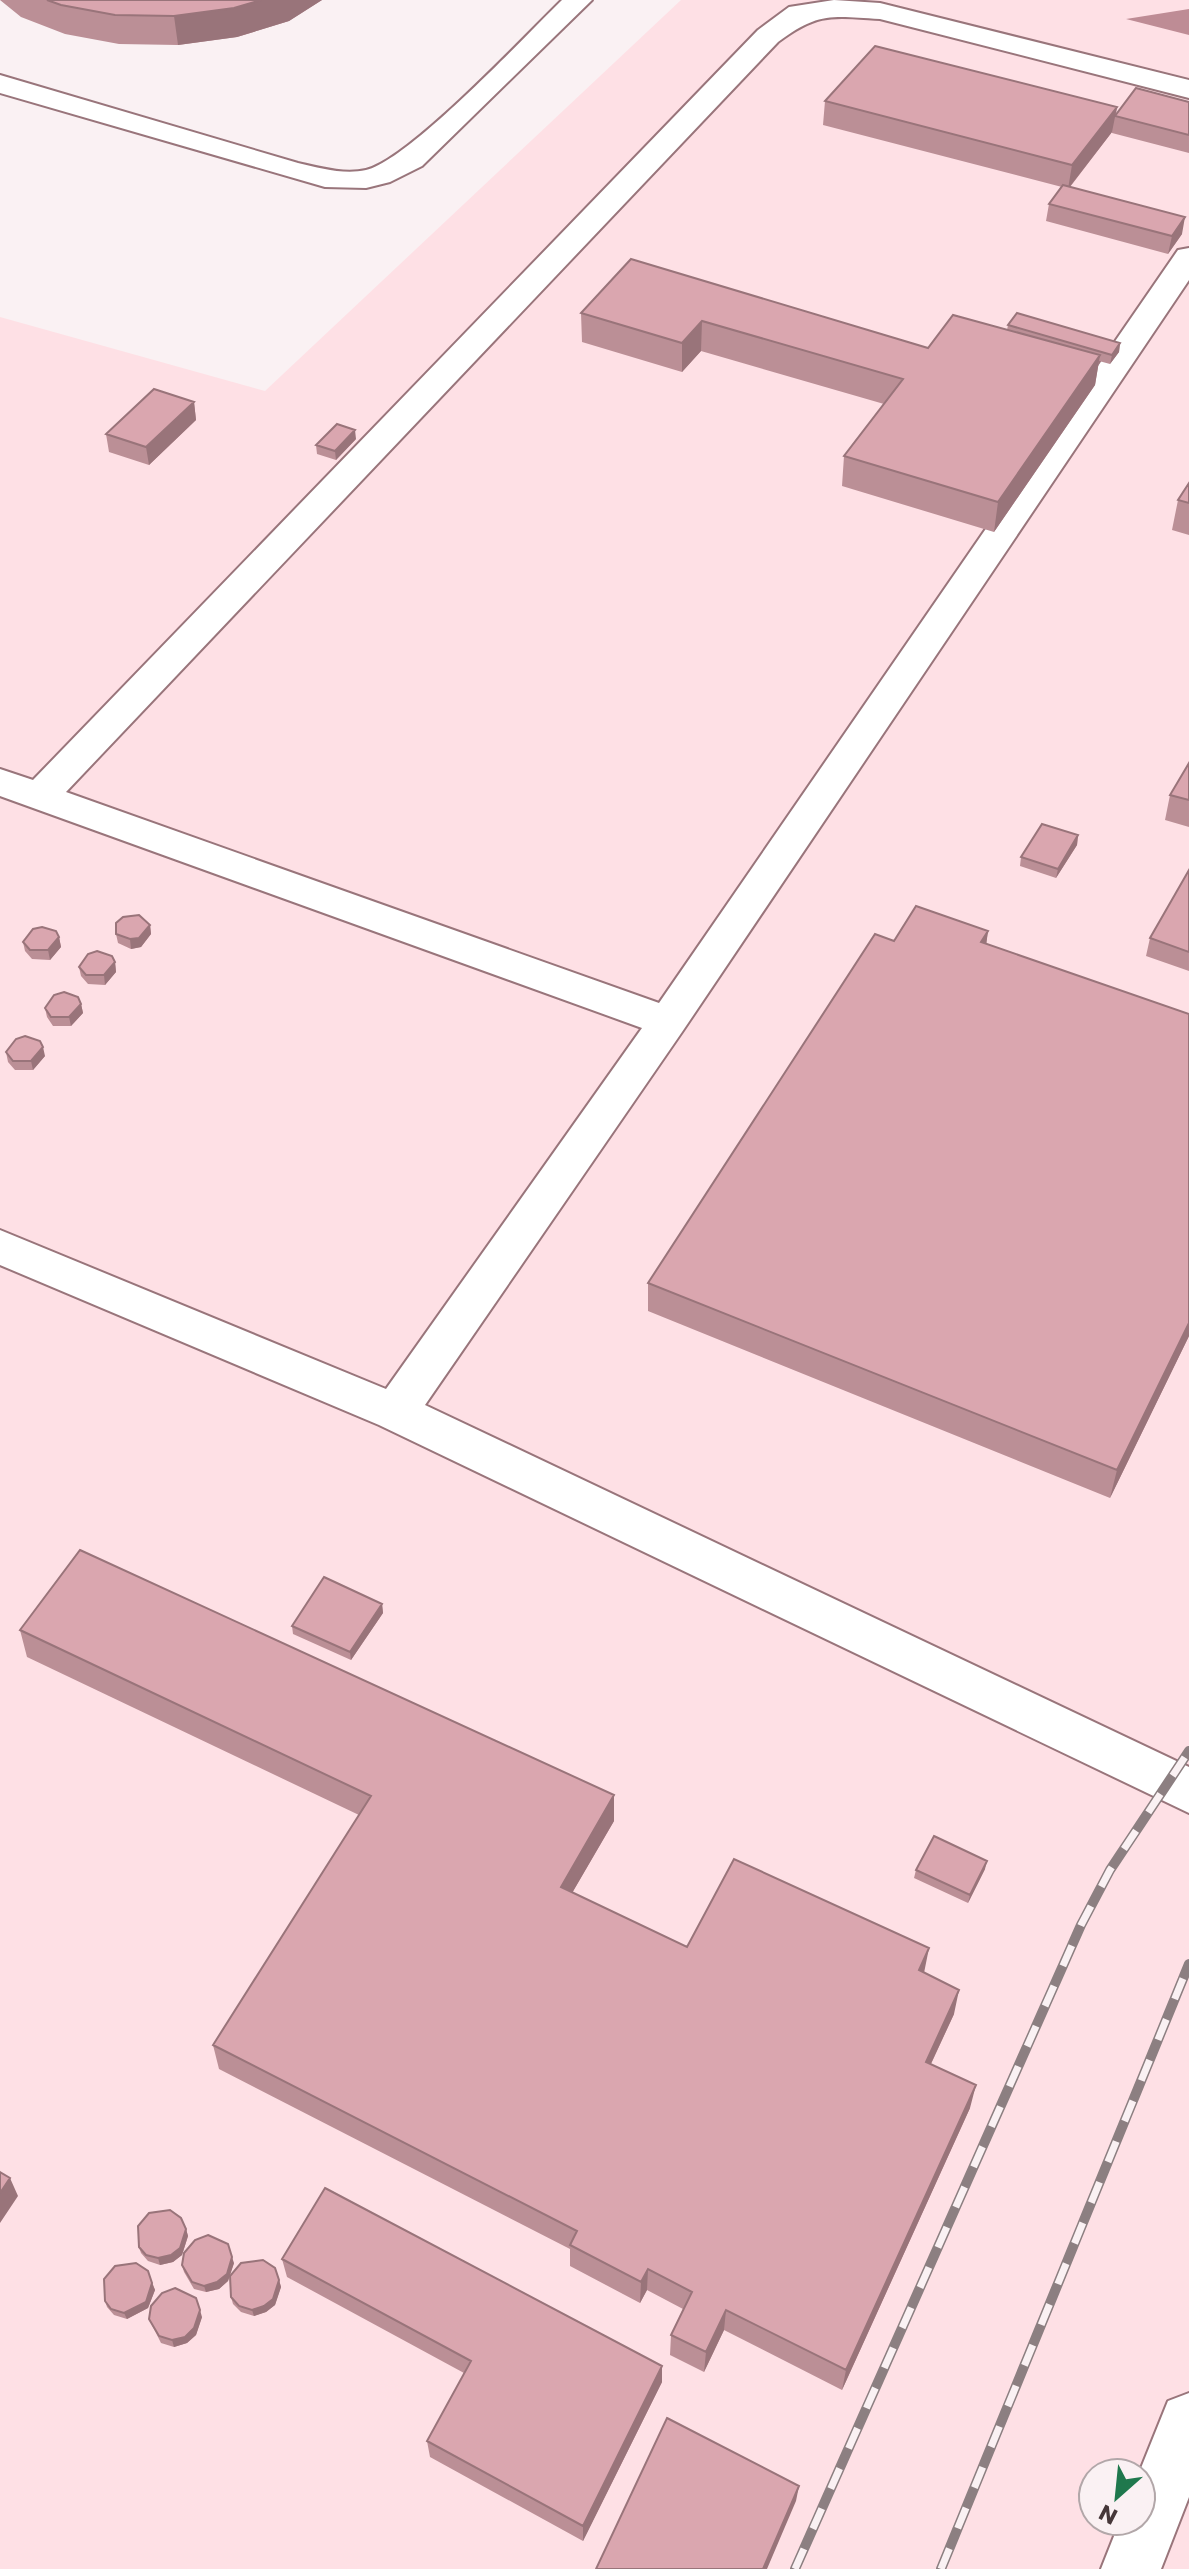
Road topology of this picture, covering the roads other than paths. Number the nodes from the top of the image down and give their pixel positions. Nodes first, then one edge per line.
1 (578, 0) edge
2 (0, 84) edge
3 (1189, 89) edge
4 (1189, 257) edge
5 (0, 782) edge
6 (40, 796) junction
7 (668, 1022) junction
8 (0, 1247) edge
9 (395, 1412) junction
10 (1189, 1791) edge
11 (1189, 2422) edge
12 (1131, 2569) edge

1 - 2 lane
3 - 6 lane
4 - 7 lane
5 - 6 lane
6 - 7 lane
7 - 9 lane
8 - 9 lane
9 - 10 lane
11 - 12 lane

